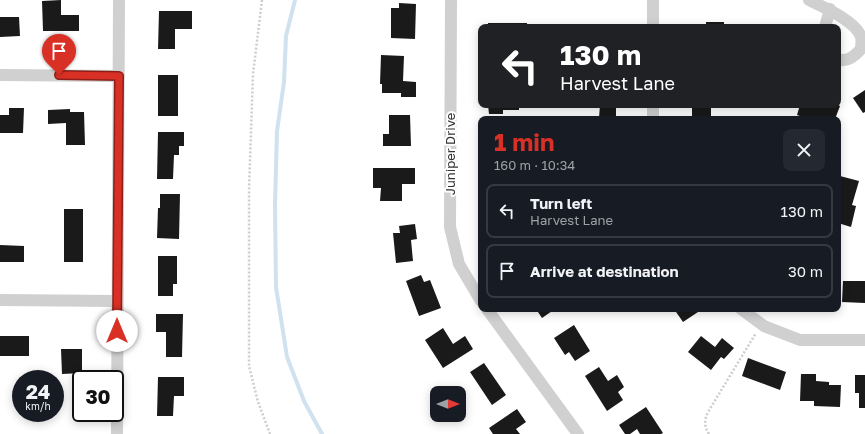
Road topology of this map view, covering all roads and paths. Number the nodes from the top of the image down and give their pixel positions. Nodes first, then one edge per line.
1 (119, 0) edge
2 (262, 0) edge
3 (451, 0) edge
4 (653, 0) edge
5 (809, 0) edge
6 (830, 10) junction
7 (653, 24) edge
8 (826, 24) edge
9 (841, 60) edge
10 (0, 75) edge
11 (119, 76) junction
12 (478, 296) edge
13 (0, 300) edge
14 (117, 301) junction
15 (489, 312) edge
16 (745, 312) edge
17 (762, 324) junction
18 (865, 340) edge
19 (117, 434) edge
20 (270, 434) edge
21 (578, 434) edge
22 (709, 434) edge

1 - 11 street
2 - 20 path
3 - 12 street, Juniper Drive
4 - 7 street
5 - 6 street
6 - 8 street
6 - 9 street
10 - 11 street
11 - 14 street
13 - 14 street
14 - 19 street
15 - 21 street
16 - 17 street
17 - 18 street
17 - 22 path

